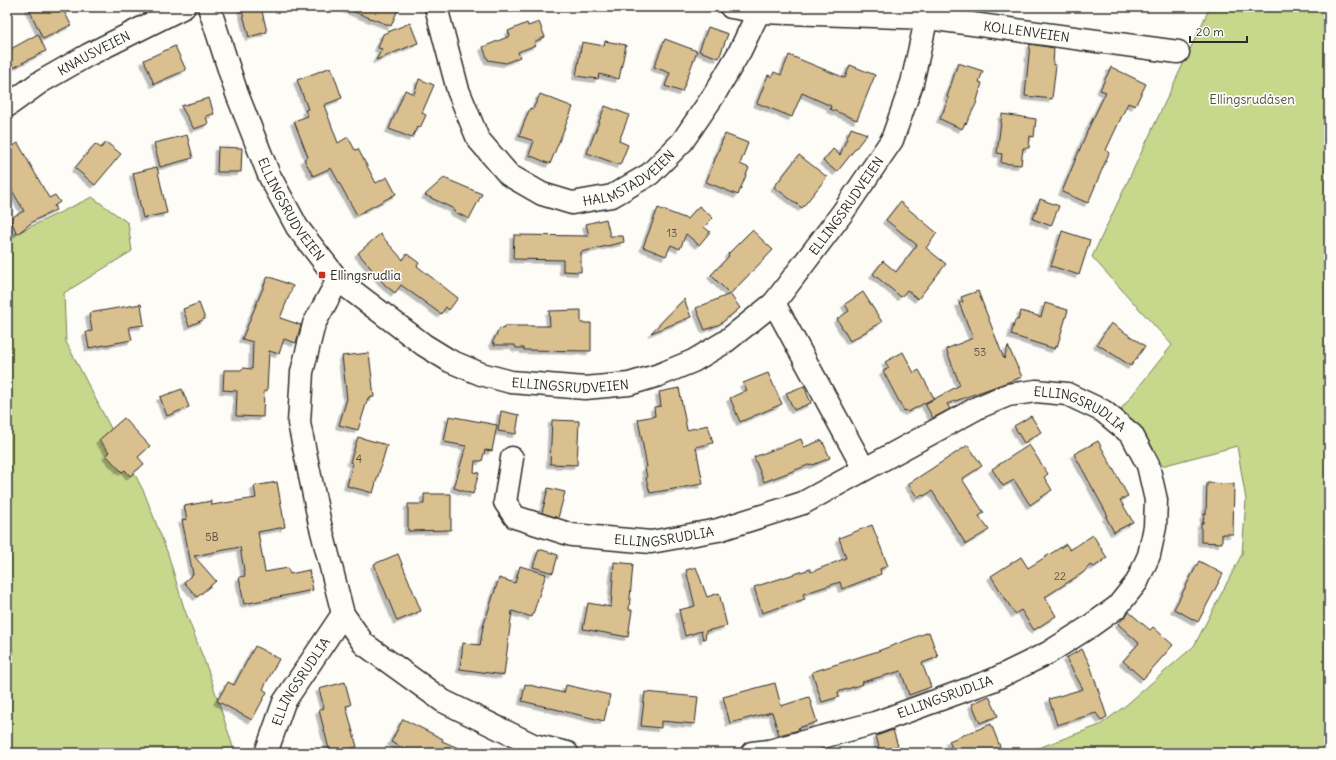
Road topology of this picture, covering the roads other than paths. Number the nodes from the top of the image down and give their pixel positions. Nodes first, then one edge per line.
1 (184, 7) edge
2 (209, 7) edge
3 (436, 7) edge
4 (731, 7) edge
5 (760, 9) edge
6 (928, 12) edge
7 (1178, 52) dead end
8 (7, 106) edge
9 (338, 280) junction
10 (774, 303) junction
11 (512, 458) dead end
12 (864, 469) junction
13 (343, 614) junction
14 (266, 753) edge
15 (567, 753) edge
16 (752, 753) edge

1 - 8 street, KNAUSVEIEN
2 - 9 street, ELLINGSRUDVEIEN
3 - 5 street, HALMSTADVEIEN
4 - 5 street, KOLLENVEIEN
5 - 6 street, KOLLENVEIEN
6 - 7 street, KOLLENVEIEN
6 - 10 street, ELLINGSRUDVEIEN
9 - 10 street, ELLINGSRUDVEIEN
9 - 13 street
10 - 12 street
11 - 12 street, ELLINGSRUDLIA
12 - 16 street, ELLINGSRUDLIA
13 - 14 street, ELLINGSRUDLIA
13 - 15 street

